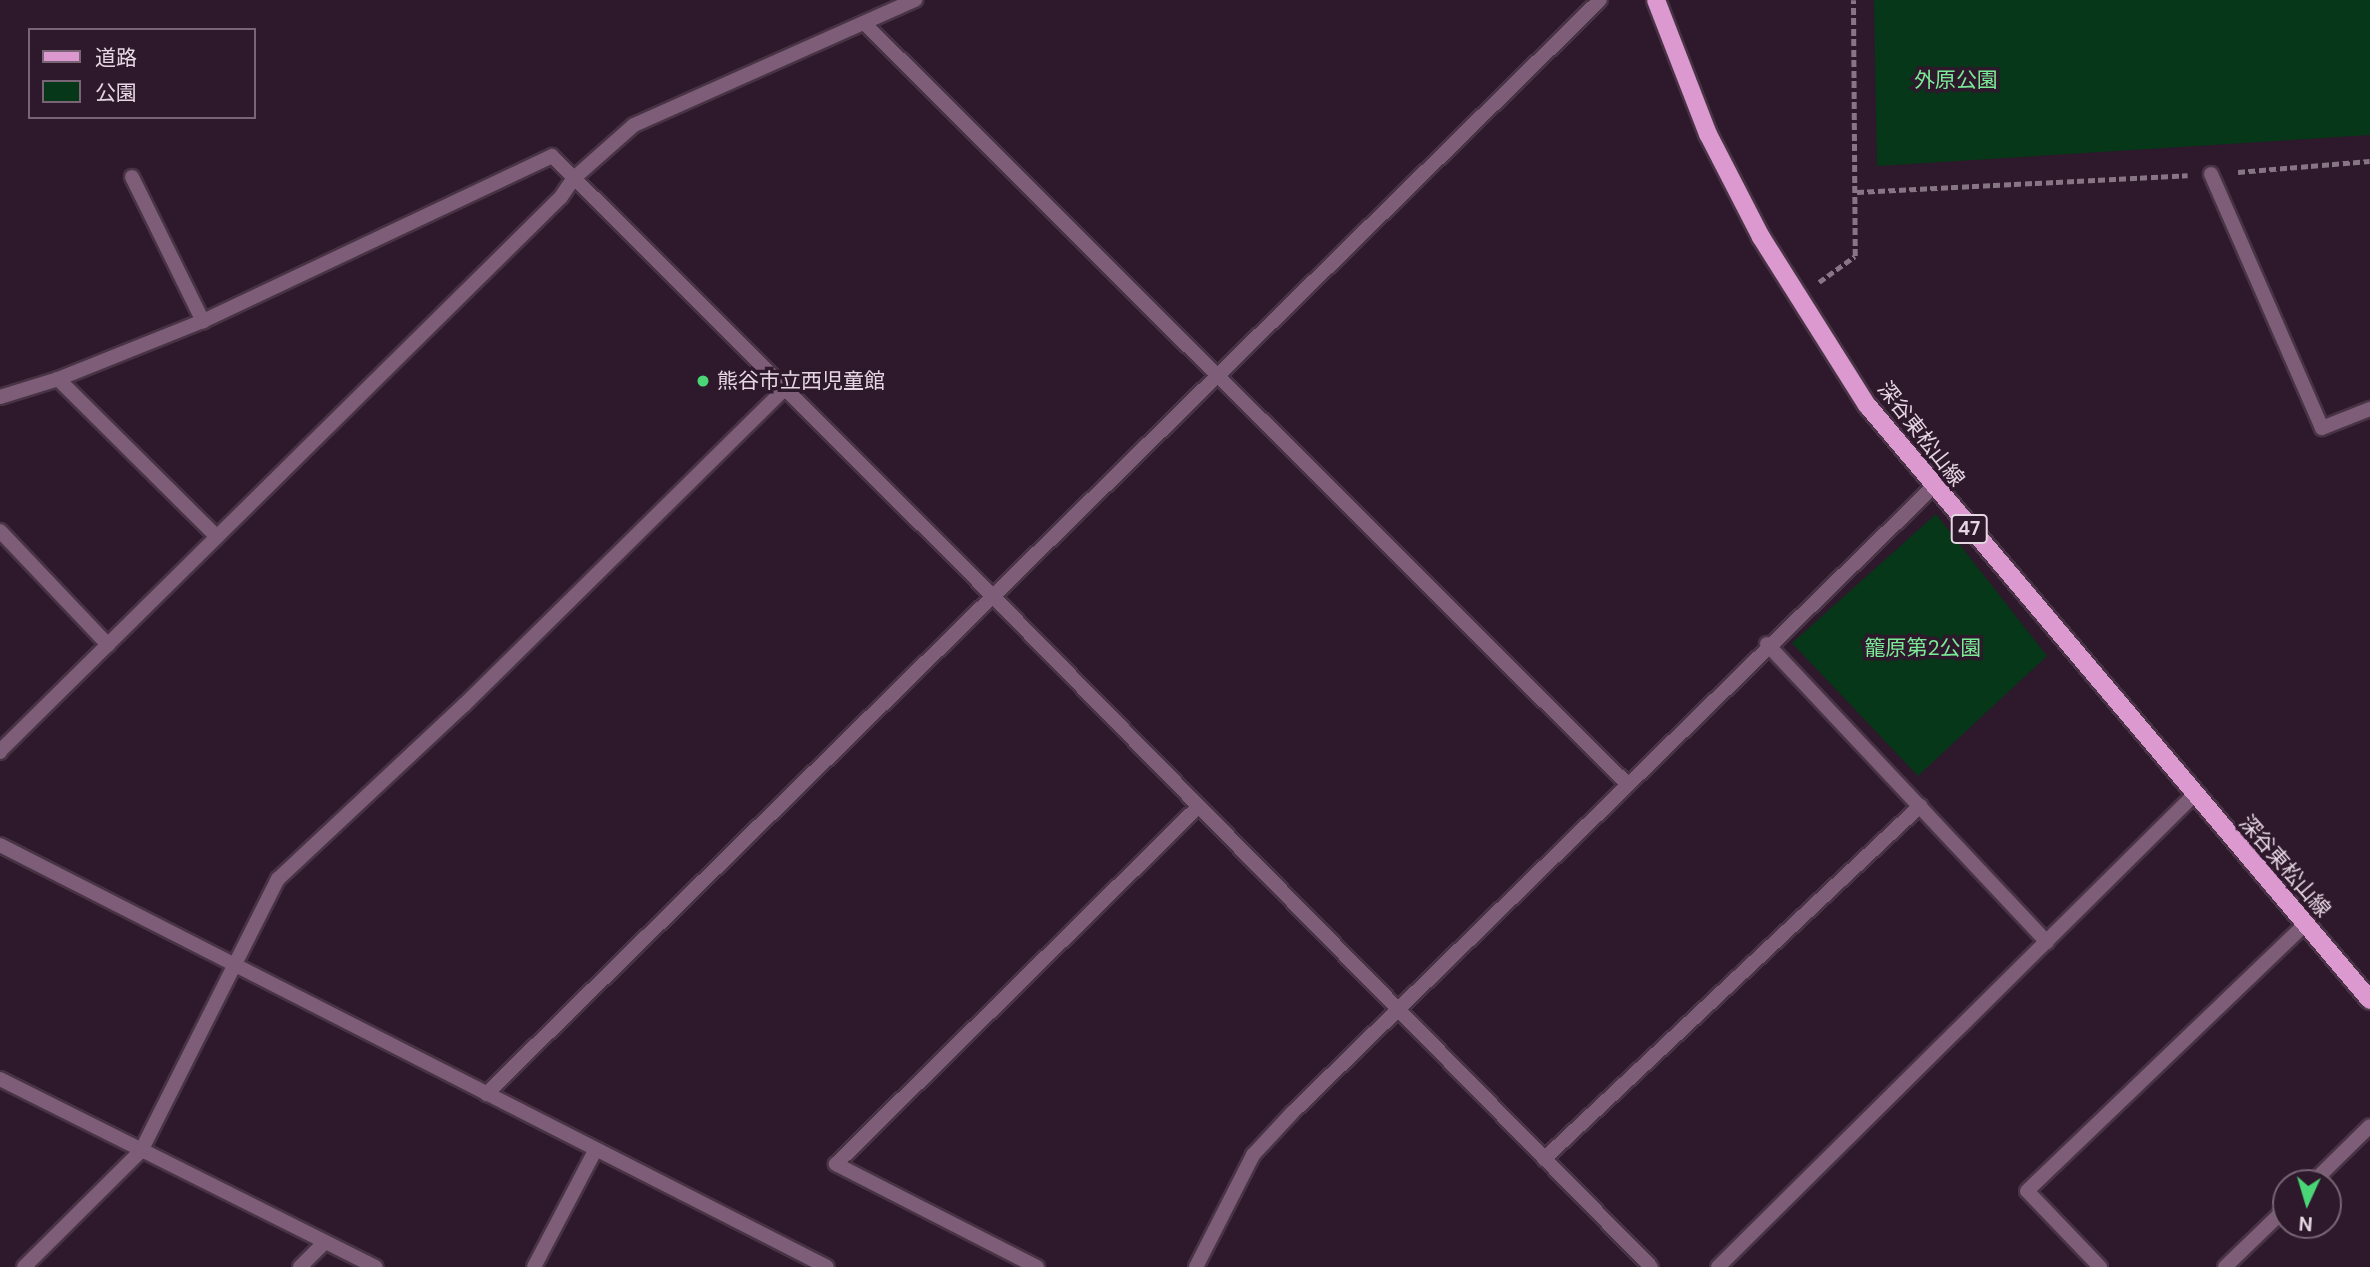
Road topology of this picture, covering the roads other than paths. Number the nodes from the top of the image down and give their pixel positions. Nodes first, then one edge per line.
1 (915, 0) edge
2 (1600, 0) edge
3 (1656, 0) edge
4 (864, 23) junction
5 (2211, 174) road end
6 (132, 177) dead end
7 (573, 179) junction
8 (203, 321) junction
9 (1214, 376) junction
10 (58, 379) junction
11 (785, 389) junction
12 (0, 397) edge
13 (2370, 409) edge
14 (1933, 487) junction
15 (0, 531) edge
16 (217, 537) junction
17 (991, 598) junction
18 (1767, 644) junction
19 (108, 645) junction
20 (0, 751) edge
21 (1627, 784) junction
22 (2194, 795) junction
23 (1920, 806) junction
24 (1198, 807) junction
25 (0, 845) edge
26 (2305, 924) junction
27 (2047, 942) junction
28 (234, 965) junction
29 (2370, 1000) edge
30 (1400, 1012) junction
31 (0, 1079) edge
32 (486, 1094) junction
33 (2370, 1126) edge
34 (141, 1151) junction
35 (595, 1151) junction
36 (1544, 1159) junction
37 (2326, 1169) edge
38 (2272, 1222) edge
39 (325, 1242) junction
40 (24, 1267) edge
41 (300, 1267) edge
42 (376, 1267) edge
43 (534, 1267) edge
44 (827, 1267) edge
45 (1037, 1267) edge
46 (1196, 1267) edge
47 (1651, 1267) edge
48 (1718, 1267) edge
49 (2100, 1267) edge
50 (2225, 1267) edge

1 - 4 street
2 - 9 street
3 - 14 main road, 深谷東松山線 / 47
4 - 7 street
4 - 9 street
5 - 13 street
6 - 8 street
7 - 8 street
7 - 11 street
7 - 16 street
8 - 10 street
9 - 17 street
9 - 21 street
10 - 12 street
10 - 16 street
11 - 17 street
11 - 28 street
14 - 18 street
14 - 22 main road, 深谷東松山線 / 47
15 - 19 street
16 - 19 street
17 - 24 street
17 - 32 street
18 - 21 street
18 - 23 street
19 - 20 street
21 - 30 street
22 - 26 main road, 深谷東松山線 / 47
22 - 27 street
23 - 27 street
23 - 36 street
24 - 30 street
24 - 45 street
25 - 28 street
26 - 29 main road, 深谷東松山線 / 47
26 - 49 street
27 - 48 street
28 - 32 street
28 - 34 street
30 - 36 street
30 - 46 street
31 - 34 street
32 - 35 street
33 - 37 street
34 - 39 street
34 - 40 street
35 - 43 street
35 - 44 street
36 - 47 street
38 - 50 street
39 - 41 street
39 - 42 street

